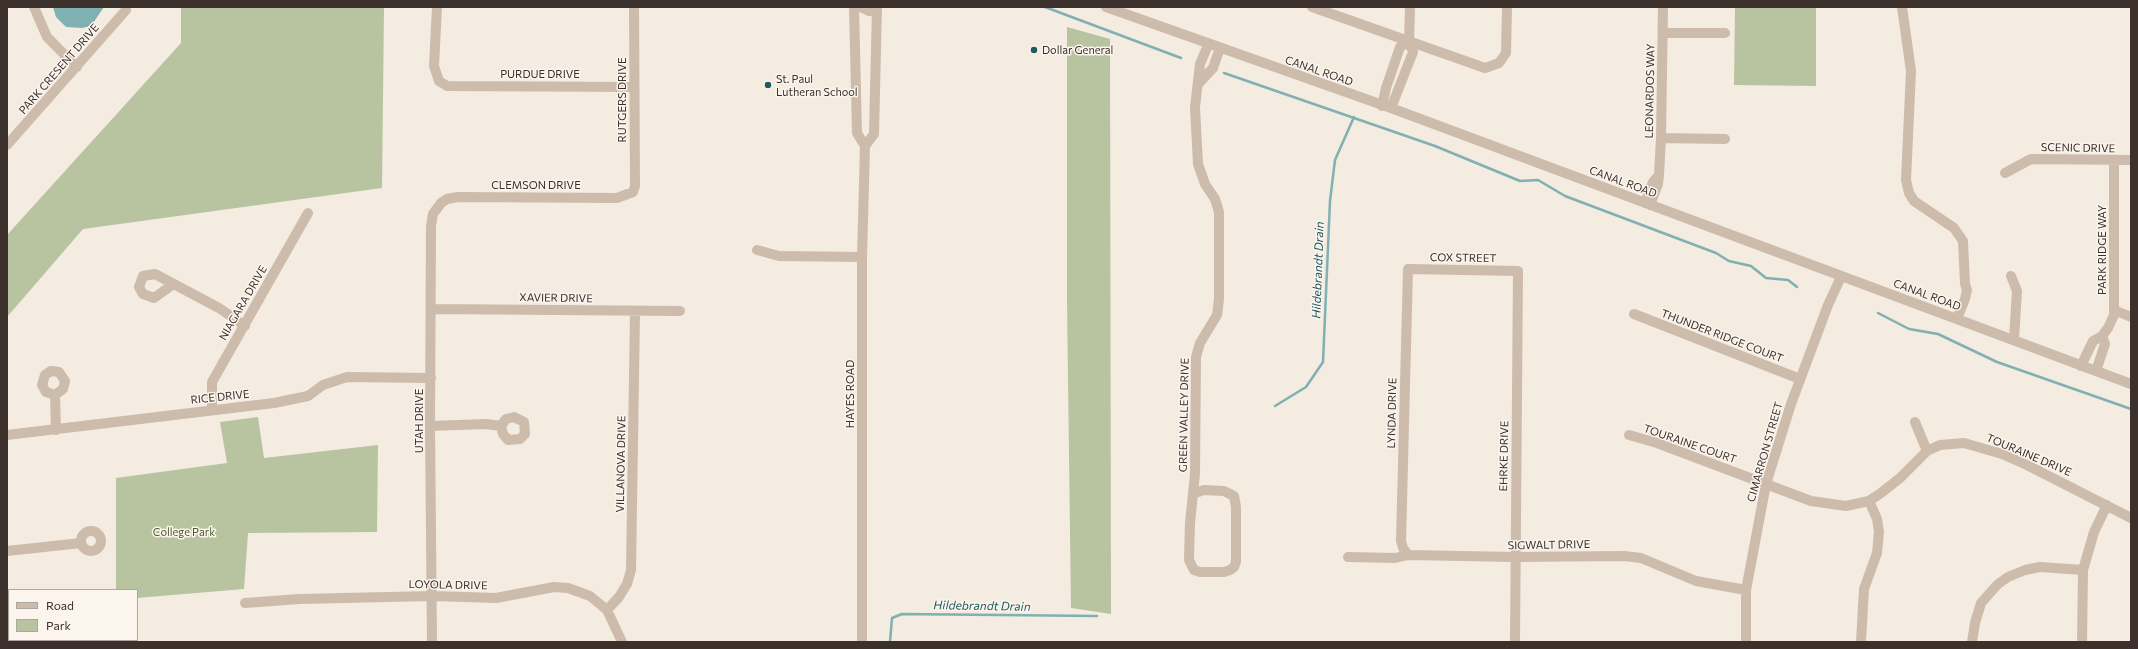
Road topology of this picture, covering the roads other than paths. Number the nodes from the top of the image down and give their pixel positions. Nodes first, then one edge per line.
1 (34, 7) edge
2 (126, 7) edge
3 (437, 7) edge
4 (634, 7) edge
5 (854, 7) edge
6 (861, 7) edge
7 (1106, 7) edge
8 (1312, 7) edge
9 (1410, 7) edge
10 (1507, 7) edge
11 (1663, 7) edge
12 (1902, 7) edge
13 (877, 9) edge
14 (1663, 33) junction
15 (1726, 33) dead end
16 (1409, 42) junction
17 (1208, 45) junction
18 (1220, 48) junction
19 (77, 67) junction
20 (1198, 84) junction
21 (633, 87) junction
22 (1386, 107) junction
23 (1661, 138) junction
24 (1725, 139) dead end
25 (7, 145) edge
26 (865, 146) junction
27 (2114, 160) junction
28 (2131, 160) edge
29 (2005, 173) dead end
30 (633, 192) joint
31 (441, 204) joint
32 (1648, 204) junction
33 (308, 213) dead end
34 (757, 250) dead end
35 (862, 258) junction
36 (1408, 269) joint
37 (1518, 271) joint
38 (2011, 276) dead end
39 (1841, 277) junction
40 (172, 285) dead end
41 (432, 309) junction
42 (2114, 310) junction
43 (680, 311) dead end
44 (635, 312) junction
45 (1634, 314) dead end
46 (2131, 317) edge
47 (1957, 319) junction
48 (245, 326) junction
49 (2102, 336) junction
50 (2014, 339) junction
51 (2081, 366) junction
52 (2096, 371) junction
53 (431, 378) junction
54 (1800, 380) junction
55 (2131, 384) edge
56 (55, 395) dead end
57 (212, 409) junction
58 (1915, 422) dead end
59 (430, 426) junction
60 (502, 426) dead end
61 (56, 430) junction
62 (7, 435) edge
63 (1629, 436) dead end
64 (1927, 451) junction
65 (1766, 484) junction
66 (1195, 494) junction
67 (1869, 501) junction
68 (2107, 505) junction
69 (2131, 518) edge
70 (81, 543) dead end
71 (7, 551) edge
72 (1408, 555) junction
73 (1348, 557) dead end
74 (1515, 557) junction
75 (2083, 570) junction
76 (1746, 590) junction
77 (433, 596) junction
78 (245, 603) dead end
79 (607, 610) junction
80 (432, 642) edge
81 (622, 642) edge
82 (862, 642) edge
83 (1514, 642) edge
84 (1746, 642) edge
85 (1861, 642) edge
86 (1972, 642) edge
87 (2082, 642) edge

1 - 19 street
2 - 19 street, PARK CRESENT DRIVE
3 - 21 street, PURDUE DRIVE
4 - 21 street, RUTGERS DRIVE
5 - 26 street, HAYES ROAD
6 - 13 street
7 - 17 street, CANAL ROAD
8 - 16 street
9 - 16 street
10 - 16 street
11 - 14 street, LEONARDOS WAY
12 - 47 street
13 - 26 street, HAYES ROAD
14 - 15 street
14 - 23 street, LEONARDOS WAY
16 - 22 street
17 - 18 street, CANAL ROAD
17 - 20 street, GREEN VALLEY DRIVE
18 - 20 street
18 - 22 street, CANAL ROAD
19 - 25 street, PARK CRESENT DRIVE
20 - 66 street, GREEN VALLEY DRIVE
21 - 30 street, RUTGERS DRIVE
22 - 32 street, CANAL ROAD
23 - 24 street
23 - 32 street, LEONARDOS WAY
26 - 35 street, HAYES ROAD
27 - 28 street, SCENIC DRIVE
27 - 29 street, SCENIC DRIVE
27 - 42 street, PARK RIDGE WAY
30 - 31 street, CLEMSON DRIVE
31 - 41 street, UTAH DRIVE
32 - 39 street, CANAL ROAD
33 - 48 street, NIAGARA DRIVE
34 - 35 street
35 - 82 street, HAYES ROAD
36 - 37 street, COX STREET
36 - 72 street, LYNDA DRIVE
37 - 74 street, EHRKE DRIVE
38 - 50 street
39 - 47 street, CANAL ROAD
39 - 54 street, CIMARRON STREET
40 - 48 street
41 - 44 street, XAVIER DRIVE
41 - 53 street, UTAH DRIVE
42 - 46 street
42 - 49 street, PARK RIDGE WAY
43 - 44 street, XAVIER DRIVE
44 - 79 street, VILLANOVA DRIVE
45 - 54 street, THUNDER RIDGE COURT
47 - 50 street, CANAL ROAD
48 - 57 street, NIAGARA DRIVE
49 - 51 street, PARK RIDGE WAY
49 - 52 street, PARK RIDGE WAY
50 - 51 street, CANAL ROAD
51 - 52 street, CANAL ROAD
52 - 55 street, CANAL ROAD
53 - 57 street, RICE DRIVE
53 - 59 street, UTAH DRIVE
54 - 65 street, CIMARRON STREET
56 - 61 street
57 - 61 street, RICE DRIVE
58 - 64 street
59 - 60 street
59 - 77 street, UTAH DRIVE
61 - 62 street, RICE DRIVE
63 - 65 street, TOURAINE COURT
64 - 67 street, TOURAINE DRIVE
64 - 68 street, TOURAINE DRIVE
65 - 67 street, TOURAINE DRIVE
65 - 76 street, CIMARRON STREET
66 - 66 street, GREEN VALLEY DRIVE
67 - 85 street
68 - 69 street, TOURAINE DRIVE
68 - 75 street
70 - 71 street
72 - 73 street, SIGWALT DRIVE
72 - 74 street, SIGWALT DRIVE
74 - 76 street, SIGWALT DRIVE
74 - 83 street, EHRKE DRIVE
75 - 86 street
75 - 87 street
76 - 84 street, CIMARRON STREET
77 - 78 street, LOYOLA DRIVE
77 - 79 street, LOYOLA DRIVE
77 - 80 street, UTAH DRIVE
79 - 81 street, LOYOLA DRIVE

